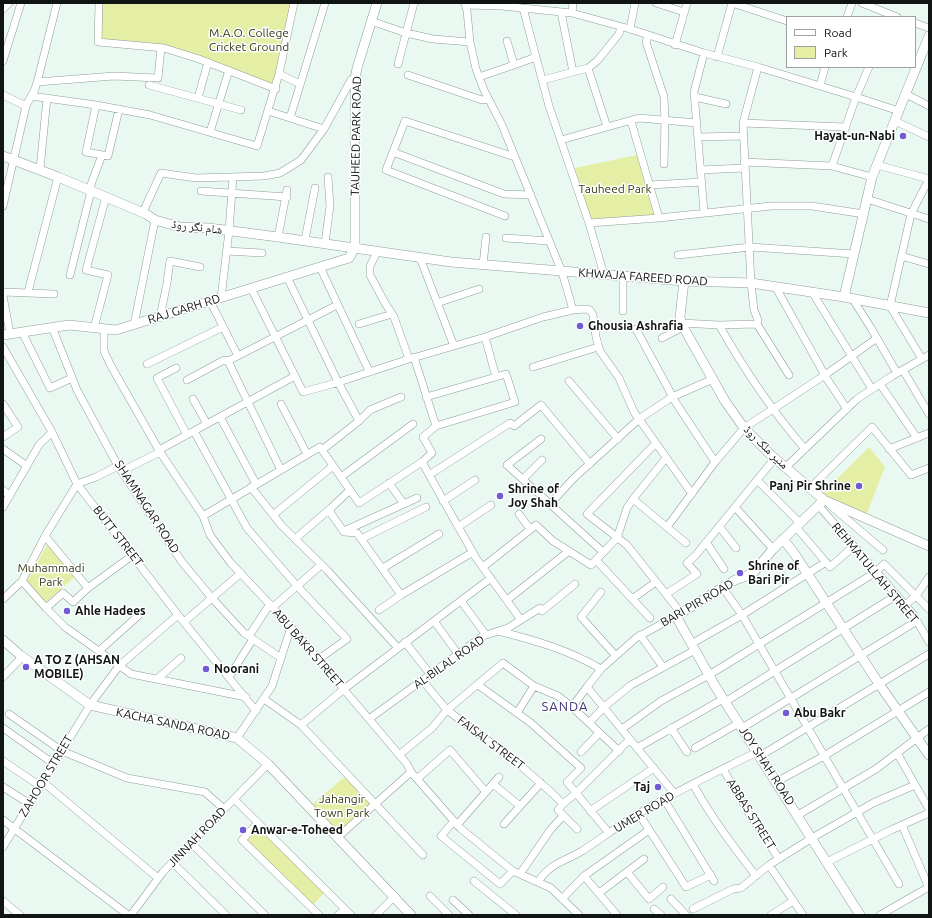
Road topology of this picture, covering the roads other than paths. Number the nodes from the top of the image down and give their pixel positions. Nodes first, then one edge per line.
1 (8, 3) edge
2 (21, 3) edge
3 (57, 3) edge
4 (100, 3) edge
5 (294, 3) edge
6 (325, 3) edge
7 (377, 3) edge
8 (414, 3) edge
9 (573, 3) edge
10 (635, 3) edge
11 (656, 3) edge
12 (687, 3) edge
13 (732, 3) edge
14 (852, 3) edge
15 (862, 3) edge
16 (466, 4) edge
17 (502, 4) edge
18 (538, 6) edge
19 (523, 8) junction
20 (3, 9) edge
21 (561, 12) junction
22 (684, 12) junction
23 (572, 13) junction
24 (847, 16) edge
25 (894, 16) edge
26 (371, 21) junction
27 (786, 22) edge
28 (916, 23) edge
29 (621, 27) junction
30 (929, 28) edge
31 (630, 29) junction
32 (406, 33) junction
33 (648, 35) junction
34 (929, 36) edge
35 (507, 41) dead end
36 (470, 42) junction
37 (675, 45) junction
38 (161, 48) junction
39 (704, 53) junction
40 (536, 57) junction
41 (718, 57) junction
42 (3, 61) edge
43 (208, 62) junction
44 (398, 64) dead end
45 (514, 65) junction
46 (758, 67) junction
47 (588, 68) junction
48 (825, 68) edge
49 (869, 68) edge
50 (229, 70) junction
51 (573, 72) junction
52 (279, 74) junction
53 (408, 75) dead end
54 (479, 77) junction
55 (355, 79) junction
56 (542, 80) junction
57 (37, 82) junction
58 (300, 84) junction
59 (149, 85) dead end
60 (820, 86) junction
61 (276, 89) junction
62 (906, 94) junction
63 (3, 95) edge
64 (31, 96) junction
65 (694, 97) junction
66 (856, 97) junction
67 (47, 98) junction
68 (198, 98) junction
69 (488, 99) junction
70 (219, 104) junction
71 (726, 104) dead end
72 (96, 105) junction
73 (26, 106) junction
74 (929, 106) edge
75 (119, 109) junction
76 (241, 110) dead end
77 (268, 111) junction
78 (899, 111) junction
79 (290, 118) junction
80 (665, 120) junction
81 (631, 121) junction
82 (895, 122) junction
83 (697, 123) junction
84 (742, 123) junction
85 (607, 127) junction
86 (846, 127) junction
87 (324, 129) junction
88 (210, 132) junction
89 (743, 136) junction
90 (929, 136) edge
91 (698, 137) junction
92 (561, 140) junction
93 (393, 152) junction
94 (102, 155) junction
95 (3, 156) edge
96 (515, 157) junction
97 (14, 161) junction
98 (664, 164) dead end
99 (744, 165) junction
100 (877, 165) junction
101 (832, 166) junction
102 (40, 170) junction
103 (701, 170) junction
104 (58, 176) junction
105 (233, 177) junction
106 (328, 177) dead end
107 (872, 177) junction
108 (929, 179) edge
109 (702, 182) junction
110 (650, 185) junction
111 (315, 188) dead end
112 (90, 190) junction
113 (201, 191) dead end
114 (232, 193) junction
115 (531, 195) junction
116 (106, 197) junction
117 (867, 200) junction
118 (3, 201) edge
119 (747, 207) junction
120 (143, 212) junction
121 (704, 212) junction
122 (864, 214) junction
123 (911, 214) junction
124 (505, 216) dead end
125 (659, 218) junction
126 (929, 219) edge
127 (155, 220) junction
128 (589, 223) junction
129 (229, 231) junction
130 (278, 237) junction
131 (486, 237) dead end
132 (506, 238) dead end
133 (305, 240) junction
134 (549, 241) junction
135 (325, 243) junction
136 (355, 247) junction
137 (750, 247) junction
138 (227, 250) junction
139 (377, 252) junction
140 (262, 253) dead end
141 (854, 254) junction
142 (678, 255) dead end
143 (900, 256) junction
144 (420, 258) junction
145 (929, 264) edge
146 (483, 265) junction
147 (200, 267) dead end
148 (320, 267) junction
149 (562, 272) junction
150 (70, 274) dead end
151 (604, 275) junction
152 (623, 276) junction
153 (287, 277) junction
154 (684, 281) junction
155 (751, 283) junction
156 (775, 286) junction
157 (251, 288) junction
158 (479, 288) dead end
159 (3, 292) edge
160 (28, 292) junction
161 (812, 292) junction
162 (54, 294) dead end
163 (3, 296) edge
164 (848, 297) junction
165 (222, 298) junction
166 (210, 301) junction
167 (437, 303) junction
168 (337, 305) junction
169 (890, 306) junction
170 (572, 310) junction
171 (623, 312) dead end
172 (929, 313) edge
173 (392, 314) junction
174 (160, 317) junction
175 (308, 320) junction
176 (358, 324) dead end
177 (757, 324) junction
178 (134, 325) junction
179 (682, 325) junction
180 (719, 325) junction
181 (52, 327) junction
182 (223, 327) junction
183 (94, 328) junction
184 (104, 329) junction
185 (636, 329) dead end
186 (22, 332) junction
187 (7, 334) edge
188 (276, 336) junction
189 (485, 337) junction
190 (662, 338) dead end
191 (877, 338) junction
192 (454, 346) junction
193 (3, 347) edge
194 (598, 347) junction
195 (929, 355) edge
196 (238, 356) junction
197 (851, 356) junction
198 (412, 358) junction
199 (922, 359) junction
200 (228, 361) junction
201 (147, 364) dead end
202 (533, 367) dead end
203 (176, 368) dead end
204 (369, 372) junction
205 (900, 372) junction
206 (789, 375) dead end
207 (824, 375) junction
208 (295, 376) junction
209 (496, 377) junction
210 (72, 378) junction
211 (713, 379) junction
212 (188, 380) dead end
213 (569, 381) dead end
214 (338, 382) junction
215 (880, 384) junction
216 (872, 389) junction
217 (402, 397) dead end
218 (426, 397) junction
219 (672, 397) junction
220 (193, 399) dead end
221 (247, 402) junction
222 (3, 404) edge
223 (281, 404) dead end
224 (773, 409) junction
225 (847, 409) junction
226 (929, 414) edge
227 (220, 417) junction
228 (639, 419) junction
229 (359, 421) junction
230 (206, 424) junction
231 (413, 424) dead end
232 (436, 426) junction
233 (744, 428) junction
234 (194, 431) junction
235 (52, 432) junction
236 (929, 433) edge
237 (187, 435) junction
238 (3, 437) edge
239 (541, 438) dead end
240 (917, 438) junction
241 (618, 439) junction
242 (656, 443) junction
243 (3, 449) edge
244 (805, 449) junction
245 (889, 449) junction
246 (322, 450) junction
247 (160, 451) junction
248 (307, 454) junction
249 (666, 458) junction
250 (775, 458) junction
251 (542, 460) dead end
252 (422, 462) junction
253 (715, 462) junction
254 (590, 464) junction
255 (27, 466) junction
256 (333, 466) junction
257 (786, 467) junction
258 (929, 468) edge
259 (120, 469) junction
260 (281, 470) junction
261 (429, 475) junction
262 (340, 477) junction
263 (523, 479) junction
264 (475, 480) dead end
265 (757, 480) junction
266 (389, 483) junction
267 (77, 484) junction
268 (254, 486) junction
269 (810, 488) junction
270 (3, 490) edge
271 (350, 490) junction
272 (692, 494) junction
273 (10, 496) junction
274 (416, 498) dead end
275 (231, 499) junction
276 (632, 499) junction
277 (443, 502) junction
278 (821, 503) junction
279 (404, 504) junction
280 (550, 504) junction
281 (492, 505) dead end
282 (3, 507) edge
283 (426, 507) dead end
284 (735, 507) junction
285 (331, 508) junction
286 (519, 514) dead end
287 (203, 516) junction
288 (273, 516) junction
289 (798, 525) junction
290 (719, 526) junction
291 (458, 527) junction
292 (667, 527) junction
293 (530, 529) junction
294 (344, 532) junction
295 (439, 534) dead end
296 (45, 536) junction
297 (617, 538) junction
298 (295, 539) junction
299 (361, 539) junction
300 (783, 539) junction
301 (706, 542) junction
302 (686, 543) dead end
303 (853, 546) junction
304 (929, 546) edge
305 (736, 548) dead end
306 (773, 549) junction
307 (883, 550) dead end
308 (569, 551) junction
309 (473, 552) junction
310 (603, 552) junction
311 (133, 555) junction
312 (596, 560) junction
313 (826, 562) junction
314 (321, 565) junction
315 (483, 567) junction
316 (383, 568) junction
317 (724, 569) dead end
318 (876, 572) junction
319 (241, 574) junction
320 (808, 574) junction
321 (491, 578) junction
322 (22, 581) junction
323 (656, 582) junction
324 (928, 582) edge
325 (575, 584) dead end
326 (297, 586) junction
327 (88, 588) junction
328 (723, 588) junction
329 (601, 592) dead end
330 (666, 594) junction
331 (401, 595) junction
332 (897, 595) junction
333 (916, 596) junction
334 (212, 598) junction
335 (3, 599) edge
336 (632, 599) junction
337 (507, 600) junction
338 (461, 601) junction
339 (826, 603) junction
340 (271, 605) junction
341 (905, 605) junction
342 (46, 608) junction
343 (929, 609) edge
344 (380, 610) dead end
345 (679, 614) junction
346 (178, 615) junction
347 (742, 615) junction
348 (138, 616) dead end
349 (650, 618) dead end
350 (522, 620) junction
351 (434, 621) junction
352 (917, 621) junction
353 (184, 622) junction
354 (292, 627) junction
355 (843, 629) junction
356 (497, 631) junction
357 (486, 635) junction
358 (640, 635) junction
359 (251, 638) junction
360 (3, 640) edge
361 (406, 642) junction
362 (929, 642) edge
363 (759, 644) junction
364 (693, 647) junction
365 (398, 648) junction
366 (99, 651) junction
367 (458, 654) junction
368 (929, 654) edge
369 (615, 655) junction
370 (860, 656) junction
371 (22, 657) junction
372 (181, 658) dead end
373 (281, 658) junction
374 (319, 659) junction
375 (119, 666) junction
376 (663, 667) junction
377 (601, 669) junction
378 (775, 671) junction
379 (430, 674) junction
380 (709, 675) junction
381 (3, 677) edge
382 (229, 677) junction
383 (157, 679) junction
384 (422, 680) junction
385 (879, 684) junction
386 (478, 685) junction
387 (534, 686) junction
388 (587, 687) junction
389 (344, 689) junction
390 (929, 692) edge
391 (246, 697) junction
392 (790, 698) junction
393 (264, 699) junction
394 (724, 700) junction
395 (90, 705) junction
396 (572, 707) junction
397 (604, 707) junction
398 (256, 710) junction
399 (448, 710) junction
400 (898, 711) junction
401 (517, 713) junction
402 (9, 714) dead end
403 (369, 719) junction
404 (589, 723) junction
405 (301, 725) junction
406 (740, 725) junction
407 (671, 728) junction
408 (808, 728) junction
409 (929, 728) edge
410 (3, 729) edge
411 (622, 730) junction
412 (599, 733) junction
413 (237, 738) junction
414 (917, 738) junction
415 (630, 739) junction
416 (637, 748) junction
417 (695, 748) dead end
418 (62, 751) junction
419 (619, 751) junction
420 (581, 752) dead end
421 (687, 752) dead end
422 (897, 753) junction
423 (759, 754) junction
424 (399, 755) junction
425 (929, 755) edge
426 (824, 756) junction
427 (3, 761) edge
428 (54, 764) junction
429 (268, 764) junction
430 (654, 768) junction
431 (723, 768) junction
432 (411, 772) junction
433 (499, 777) dead end
434 (417, 779) junction
435 (776, 782) junction
436 (541, 783) junction
437 (42, 784) junction
438 (493, 784) junction
439 (694, 784) junction
440 (916, 785) junction
441 (3, 786) edge
442 (843, 788) junction
443 (486, 792) junction
444 (576, 793) junction
445 (674, 793) junction
446 (234, 799) junction
447 (664, 799) junction
448 (30, 804) junction
449 (374, 804) junction
450 (563, 804) junction
451 (520, 806) junction
452 (224, 809) junction
453 (929, 809) edge
454 (590, 811) junction
455 (857, 813) junction
456 (929, 813) edge
457 (639, 814) junction
458 (798, 815) junction
459 (563, 816) junction
460 (3, 820) edge
461 (258, 823) junction
462 (455, 823) junction
463 (504, 824) dead end
464 (902, 825) junction
465 (15, 828) junction
466 (577, 829) dead end
467 (649, 830) junction
468 (609, 833) junction
469 (338, 837) junction
470 (812, 838) junction
471 (873, 839) junction
472 (191, 843) junction
473 (3, 847) edge
474 (423, 855) dead end
475 (644, 859) dead end
476 (779, 859) junction
477 (172, 862) junction
478 (827, 862) junction
479 (769, 865) junction
480 (513, 871) junction
481 (627, 872) junction
482 (520, 874) junction
483 (584, 876) junction
484 (756, 876) junction
485 (158, 878) junction
486 (474, 881) dead end
487 (538, 882) junction
488 (899, 884) dead end
489 (663, 887) dead end
490 (929, 888) edge
491 (599, 894) junction
492 (395, 896) junction
493 (430, 896) dead end
494 (562, 899) junction
495 (671, 899) dead end
496 (453, 900) dead end
497 (3, 901) edge
498 (793, 901) junction
499 (693, 908) dead end
500 (345, 909) junction
501 (654, 909) dead end
502 (20, 915) edge
503 (129, 915) edge
504 (226, 915) edge
505 (265, 915) edge
506 (319, 915) edge
507 (338, 915) edge
508 (351, 915) edge
509 (376, 915) edge
510 (411, 915) edge
511 (449, 915) edge
512 (469, 915) edge
513 (516, 915) edge
514 (579, 915) edge
515 (617, 915) edge
516 (662, 915) edge
517 (686, 915) edge
518 (772, 915) edge
519 (804, 915) edge
520 (860, 915) edge
521 (880, 915) edge

1 - 20 street
2 - 42 street
3 - 57 street
4 - 38 street
5 - 52 street
6 - 58 street
7 - 26 street, TAUHEED PARK ROAD
8 - 32 street
9 - 23 street
10 - 31 street
11 - 22 street
12 - 22 street
13 - 27 street
13 - 41 street
14 - 24 street
15 - 25 street
16 - 17 street
16 - 36 street
17 - 19 street
18 - 19 street
18 - 21 street
19 - 40 street
21 - 23 street
21 - 51 street
22 - 37 street
23 - 29 street
26 - 32 street
26 - 55 street, TAUHEED PARK ROAD
28 - 30 street
29 - 31 street
29 - 47 street
31 - 33 street
32 - 36 street
32 - 44 street
33 - 37 street
33 - 80 street
34 - 62 street
35 - 45 street
36 - 54 street
37 - 39 street
38 - 43 street
38 - 57 street
39 - 41 street
39 - 65 street
40 - 45 street
40 - 56 street
41 - 46 street
43 - 50 street
43 - 68 street
45 - 54 street
46 - 60 street
46 - 84 street
47 - 51 street
47 - 85 street
48 - 60 street
49 - 66 street
50 - 61 street
50 - 70 street
51 - 56 street
52 - 58 street
52 - 61 street
53 - 69 street
54 - 69 street
55 - 87 street
55 - 136 street, TAUHEED PARK ROAD
56 - 92 street
57 - 64 street
58 - 79 street
59 - 68 street
60 - 66 street
61 - 77 street
62 - 74 street
62 - 78 street
63 - 73 street
64 - 67 street
64 - 73 street
65 - 71 street
65 - 83 street
66 - 78 street
66 - 86 street
67 - 72 street
67 - 102 street
68 - 70 street
69 - 96 street
70 - 76 street
70 - 88 street
72 - 75 street
72 - 94 street
73 - 97 street
75 - 88 street
75 - 94 street
77 - 79 street
77 - 88 street
78 - 82 street
79 - 87 street
80 - 81 street
80 - 83 street
80 - 98 street
81 - 85 street
81 - 110 street
82 - 90 street
82 - 100 street
83 - 91 street
84 - 86 street
84 - 89 street
85 - 92 street
86 - 101 street
87 - 105 street
89 - 91 street
89 - 99 street
91 - 103 street
92 - 128 street
93 - 96 street
93 - 115 street
93 - 124 street
94 - 112 street
95 - 97 street, شام نگر روڈ
96 - 115 street
97 - 102 street, شام نگر روڈ
97 - 118 street
99 - 101 street
99 - 103 street
99 - 119 street
100 - 107 street
100 - 108 street
101 - 107 street
102 - 104 street, شام نگر روڈ
103 - 109 street
104 - 112 street, شام نگر روڈ
104 - 160 street
105 - 114 street
105 - 120 street
106 - 135 street
107 - 117 street
108 - 123 street
109 - 110 street
109 - 121 street
110 - 125 street
111 - 133 street
112 - 116 street, شام نگر روڈ
112 - 150 street
113 - 114 street
114 - 129 street
114 - 130 street
115 - 134 street
116 - 120 street, شام نگر روڈ
116 - 183 street
117 - 122 street
117 - 123 street
119 - 121 street
119 - 122 street
119 - 137 street
120 - 127 street, شام نگر روڈ
121 - 125 street
122 - 141 street
123 - 126 street
123 - 143 street
125 - 128 street
127 - 129 street, شام نگر روڈ
127 - 178 street
128 - 151 street
129 - 130 street, شام نگر روڈ
129 - 138 street
130 - 133 street, شام نگر روڈ
131 - 146 street
132 - 134 street
133 - 135 street, شام نگر روڈ
134 - 149 street
135 - 136 street, شام نگر روڈ
136 - 139 street, KHWAJA FAREED ROAD
136 - 148 street, RAJ GARH RD
137 - 141 street
137 - 142 street
137 - 155 street
138 - 140 street
138 - 165 street
139 - 144 street, KHWAJA FAREED ROAD
139 - 173 street
141 - 164 street
143 - 145 street
143 - 169 street
144 - 146 street, KHWAJA FAREED ROAD
144 - 167 street
146 - 149 street, KHWAJA FAREED ROAD
147 - 174 street
148 - 153 street, RAJ GARH RD
148 - 168 street
149 - 151 street, KHWAJA FAREED ROAD
149 - 170 street
151 - 152 street, KHWAJA FAREED ROAD
152 - 154 street, KHWAJA FAREED ROAD
152 - 171 street
153 - 157 street, RAJ GARH RD
153 - 175 street
154 - 155 street, KHWAJA FAREED ROAD
154 - 179 street, منیر ملک روڈ
155 - 156 street, KHWAJA FAREED ROAD
155 - 177 street
156 - 161 street, KHWAJA FAREED ROAD
156 - 207 street
157 - 165 street, RAJ GARH RD
157 - 188 street
158 - 167 street
159 - 160 street
160 - 162 street
161 - 164 street, KHWAJA FAREED ROAD
161 - 197 street
163 - 187 street
164 - 169 street, KHWAJA FAREED ROAD
164 - 191 street
165 - 166 street, RAJ GARH RD
166 - 174 street, RAJ GARH RD
166 - 182 street
167 - 192 street
168 - 175 street
168 - 204 street
169 - 172 street, KHWAJA FAREED ROAD
169 - 199 street
170 - 189 street
170 - 194 street
173 - 176 street
173 - 198 street
174 - 178 street, RAJ GARH RD
175 - 188 street
175 - 214 street
177 - 180 street
177 - 206 street
178 - 184 street, RAJ GARH RD
179 - 180 street
179 - 190 street
179 - 211 street, منیر ملک روڈ
180 - 224 street
181 - 183 street, RAJ GARH RD
181 - 186 street, RAJ GARH RD
181 - 210 street, SHAMNAGAR ROAD
182 - 196 street
182 - 201 street
183 - 184 street, RAJ GARH RD
184 - 247 street, ABU BAKR STREET
185 - 219 street
186 - 187 street, RAJ GARH RD
186 - 210 street
188 - 196 street
188 - 208 street
189 - 192 street
189 - 209 street
191 - 197 street
191 - 205 street
192 - 198 street
193 - 235 street, BUTT STREET
194 - 202 street
194 - 228 street
195 - 199 street
196 - 200 street
197 - 207 street
197 - 216 street
198 - 204 street
198 - 218 street
199 - 205 street
200 - 212 street
200 - 221 street
203 - 237 street
204 - 214 street
205 - 215 street
205 - 226 street
207 - 224 street
207 - 225 street
208 - 214 street
208 - 221 street
209 - 218 street
209 - 232 street
210 - 259 street, SHAMNAGAR ROAD
211 - 219 street
211 - 233 street, منیر ملک روڈ
213 - 241 street
214 - 229 street
215 - 216 street
215 - 240 street
216 - 225 street
217 - 229 street
218 - 232 street
219 - 228 street
219 - 253 street
220 - 230 street
221 - 227 street
221 - 260 street
222 - 238 street
223 - 248 street
224 - 233 street
224 - 244 street
225 - 244 street
227 - 230 street
227 - 268 street
228 - 241 street
228 - 242 street
229 - 246 street
230 - 234 street
231 - 262 street
232 - 252 street
233 - 250 street, منیر ملک روڈ
233 - 253 street
234 - 237 street
234 - 275 street
235 - 255 street
235 - 267 street, BUTT STREET
236 - 240 street
237 - 247 street
239 - 263 street
240 - 245 street
241 - 254 street
242 - 249 street
242 - 297 street
243 - 255 street
244 - 257 street
245 - 258 street
245 - 269 street
246 - 248 street
246 - 256 street
247 - 259 street
247 - 287 street, ABU BAKR STREET
248 - 260 street
249 - 272 street
249 - 276 street
250 - 257 street, منیر ملک روڈ
250 - 265 street
251 - 263 street
252 - 261 street
252 - 266 street
253 - 272 street
254 - 261 street
254 - 280 street
255 - 273 street
256 - 262 street
256 - 288 street
257 - 269 street, منیر ملک روڈ
259 - 267 street
259 - 334 street, SHAMNAGAR ROAD
260 - 268 street
261 - 277 street
262 - 271 street
263 - 280 street
264 - 277 street
265 - 284 street
265 - 289 street
266 - 271 street
266 - 279 street
267 - 296 street
267 - 311 street, BUTT STREET
268 - 275 street
268 - 288 street
269 - 278 street, منیر ملک روڈ
270 - 273 street
271 - 285 street
272 - 292 street
273 - 282 street
274 - 279 street
275 - 287 street
275 - 326 street
276 - 292 street
276 - 297 street
277 - 291 street
278 - 289 street, BARI PIR ROAD
278 - 303 street, REHMATULLAH STREET
278 - 304 street, منیر ملک روڈ
278 - 307 street
279 - 294 street
280 - 310 street
281 - 291 street
283 - 299 street
284 - 290 street
284 - 306 street
285 - 294 street
285 - 298 street
286 - 293 street
287 - 319 street, ABU BAKR STREET
288 - 298 street
289 - 300 street, BARI PIR ROAD
289 - 313 street
290 - 301 street
290 - 305 street
291 - 309 street
292 - 302 street
293 - 308 street
293 - 315 street
294 - 299 street
295 - 316 street
296 - 322 street
296 - 327 street
297 - 310 street
297 - 323 street
298 - 314 street
299 - 316 street
300 - 306 street, BARI PIR ROAD
300 - 320 street
301 - 317 street
301 - 330 street
303 - 313 street
303 - 318 street, REHMATULLAH STREET
306 - 328 street, BARI PIR ROAD
308 - 312 street
308 - 337 street
309 - 315 street
309 - 331 street
310 - 312 street
311 - 327 street
311 - 346 street, BUTT STREET
312 - 336 street
313 - 320 street
314 - 326 street
314 - 365 street
315 - 321 street
316 - 331 street
318 - 332 street, REHMATULLAH STREET
318 - 333 street
318 - 339 street
319 - 334 street
319 - 340 street, ABU BAKR STREET
320 - 339 street
320 - 347 street
321 - 337 street
321 - 338 street
322 - 335 street
322 - 342 street
323 - 330 street
323 - 336 street
324 - 333 street
325 - 350 street, AL-BILAL ROAD
326 - 340 street
326 - 374 street
327 - 342 street
328 - 345 street, BARI PIR ROAD
328 - 347 street
329 - 369 street
330 - 345 street
331 - 344 street
332 - 341 street, REHMATULLAH STREET
332 - 355 street
333 - 341 street
333 - 343 street
334 - 353 street
334 - 359 street, SHAMNAGAR ROAD
336 - 349 street
337 - 350 street
338 - 351 street
338 - 357 street
339 - 355 street
339 - 363 street
340 - 354 street, ABU BAKR STREET
340 - 359 street
341 - 352 street, REHMATULLAH STREET
342 - 366 street
345 - 358 street, BARI PIR ROAD
345 - 364 street, JOY SHAH ROAD
346 - 353 street, BUTT STREET
346 - 375 street, ZAHOOR STREET
347 - 363 street
347 - 364 street
348 - 366 street
350 - 356 street, AL-BILAL ROAD
351 - 361 street
351 - 367 street
352 - 362 street, REHMATULLAH STREET
352 - 370 street
353 - 382 street, BUTT STREET
354 - 373 street
354 - 374 street, ABU BAKR STREET
355 - 370 street
355 - 378 street
356 - 357 street, AL-BILAL ROAD
356 - 377 street
357 - 367 street, AL-BILAL ROAD
358 - 369 street, BARI PIR ROAD
358 - 376 street
359 - 373 street, SHAMNAGAR ROAD
359 - 382 street
360 - 371 street, KACHA SANDA ROAD
361 - 365 street
361 - 379 street
363 - 378 street
363 - 380 street
364 - 376 street
364 - 380 street, JOY SHAH ROAD
365 - 389 street
366 - 375 street
367 - 379 street, AL-BILAL ROAD
368 - 385 street, UMER ROAD
369 - 377 street, BARI PIR ROAD
370 - 385 street
370 - 392 street
371 - 381 street
371 - 395 street, KACHA SANDA ROAD
372 - 383 street
373 - 393 street
374 - 389 street, ABU BAKR STREET
375 - 383 street
375 - 395 street, ZAHOOR STREET
376 - 397 street
377 - 388 street, BARI PIR ROAD
378 - 392 street
378 - 394 street
379 - 384 street, AL-BILAL ROAD
380 - 394 street, JOY SHAH ROAD
380 - 411 street
382 - 391 street, BUTT STREET
383 - 391 street
384 - 399 street, FAISAL STREET
384 - 403 street, AL-BILAL ROAD
385 - 400 street
385 - 408 street, UMER ROAD
386 - 387 street
386 - 399 street
386 - 401 street
387 - 396 street
387 - 401 street
388 - 396 street, BARI PIR ROAD
388 - 397 street
389 - 403 street, ABU BAKR STREET
389 - 405 street
390 - 400 street
391 - 398 street, BUTT STREET
392 - 406 street
392 - 408 street
393 - 398 street
393 - 405 street
394 - 406 street, JOY SHAH ROAD
394 - 407 street
395 - 413 street, KACHA SANDA ROAD
395 - 418 street, ZAHOOR STREET
396 - 404 street
397 - 404 street
397 - 411 street
398 - 413 street
399 - 424 street
399 - 436 street, FAISAL STREET
400 - 414 street
400 - 426 street
401 - 444 street
402 - 418 street
403 - 424 street, ABU BAKR STREET
404 - 412 street
405 - 449 street
406 - 417 street
406 - 423 street, JOY SHAH ROAD
407 - 416 street
407 - 421 street
408 - 423 street, UMER ROAD
408 - 426 street
409 - 414 street
410 - 428 street
411 - 415 street
412 - 419 street
412 - 420 street
413 - 429 street, KACHA SANDA ROAD
414 - 422 street
414 - 425 street
415 - 416 street
415 - 419 street
416 - 430 street
418 - 428 street, ZAHOOR STREET
418 - 452 street
419 - 444 street
422 - 440 street
422 - 442 street
423 - 431 street, UMER ROAD
423 - 435 street, JOY SHAH ROAD
424 - 432 street, ABU BAKR STREET
426 - 435 street
426 - 442 street
427 - 437 street
428 - 437 street, ZAHOOR STREET
429 - 446 street, JINNAH ROAD
429 - 469 street, KACHA SANDA ROAD
430 - 445 street
430 - 454 street
431 - 439 street, UMER ROAD
431 - 476 street, ABBAS STREET
432 - 434 street, ABU BAKR STREET
432 - 449 street
433 - 438 street
434 - 443 street
434 - 462 street, ABU BAKR STREET
435 - 458 street, JOY SHAH ROAD
436 - 450 street, FAISAL STREET
436 - 451 street
437 - 448 street, ZAHOOR STREET
437 - 485 street
438 - 443 street
438 - 451 street
439 - 445 street, UMER ROAD
439 - 484 street
440 - 453 street
440 - 455 street
441 - 448 street
442 - 455 street
442 - 458 street
443 - 462 street
444 - 450 street
444 - 454 street
445 - 447 street, UMER ROAD
446 - 452 street, JINNAH ROAD
446 - 461 street
447 - 457 street, UMER ROAD
447 - 467 street
448 - 465 street, ZAHOOR STREET
449 - 469 street
449 - 474 street
450 - 459 street
451 - 463 street
452 - 472 street, JINNAH ROAD
454 - 468 street
455 - 470 street
455 - 471 street
456 - 464 street
457 - 467 street
457 - 468 street, UMER ROAD
458 - 470 street, JOY SHAH ROAD
459 - 466 street
459 - 482 street
460 - 465 street
461 - 500 street
461 - 506 street
462 - 480 street, ABU BAKR STREET
462 - 480 street
464 - 471 street
464 - 490 street
465 - 473 street, ZAHOOR STREET
465 - 503 street
467 - 483 street
468 - 487 street, UMER ROAD
469 - 492 street, KACHA SANDA ROAD
470 - 476 street
470 - 478 street, JOY SHAH ROAD
471 - 478 street
471 - 488 street
472 - 477 street, JINNAH ROAD
472 - 505 street
475 - 481 street
476 - 479 street
477 - 485 street, JINNAH ROAD
477 - 504 street
478 - 520 street, JOY SHAH ROAD
479 - 484 street
479 - 498 street
480 - 482 street, ABU BAKR STREET
481 - 489 street
481 - 491 street
482 - 487 street, ABU BAKR STREET
483 - 491 street
483 - 494 street
484 - 499 street
485 - 503 street, JINNAH ROAD
486 - 513 street
487 - 494 street, ABU BAKR STREET
490 - 521 street
491 - 515 street
492 - 509 street
492 - 510 street, KACHA SANDA ROAD
493 - 511 street
494 - 514 street, ABU BAKR STREET
495 - 517 street
496 - 512 street
497 - 502 street
498 - 518 street
498 - 519 street
500 - 507 street
500 - 508 street
501 - 516 street

